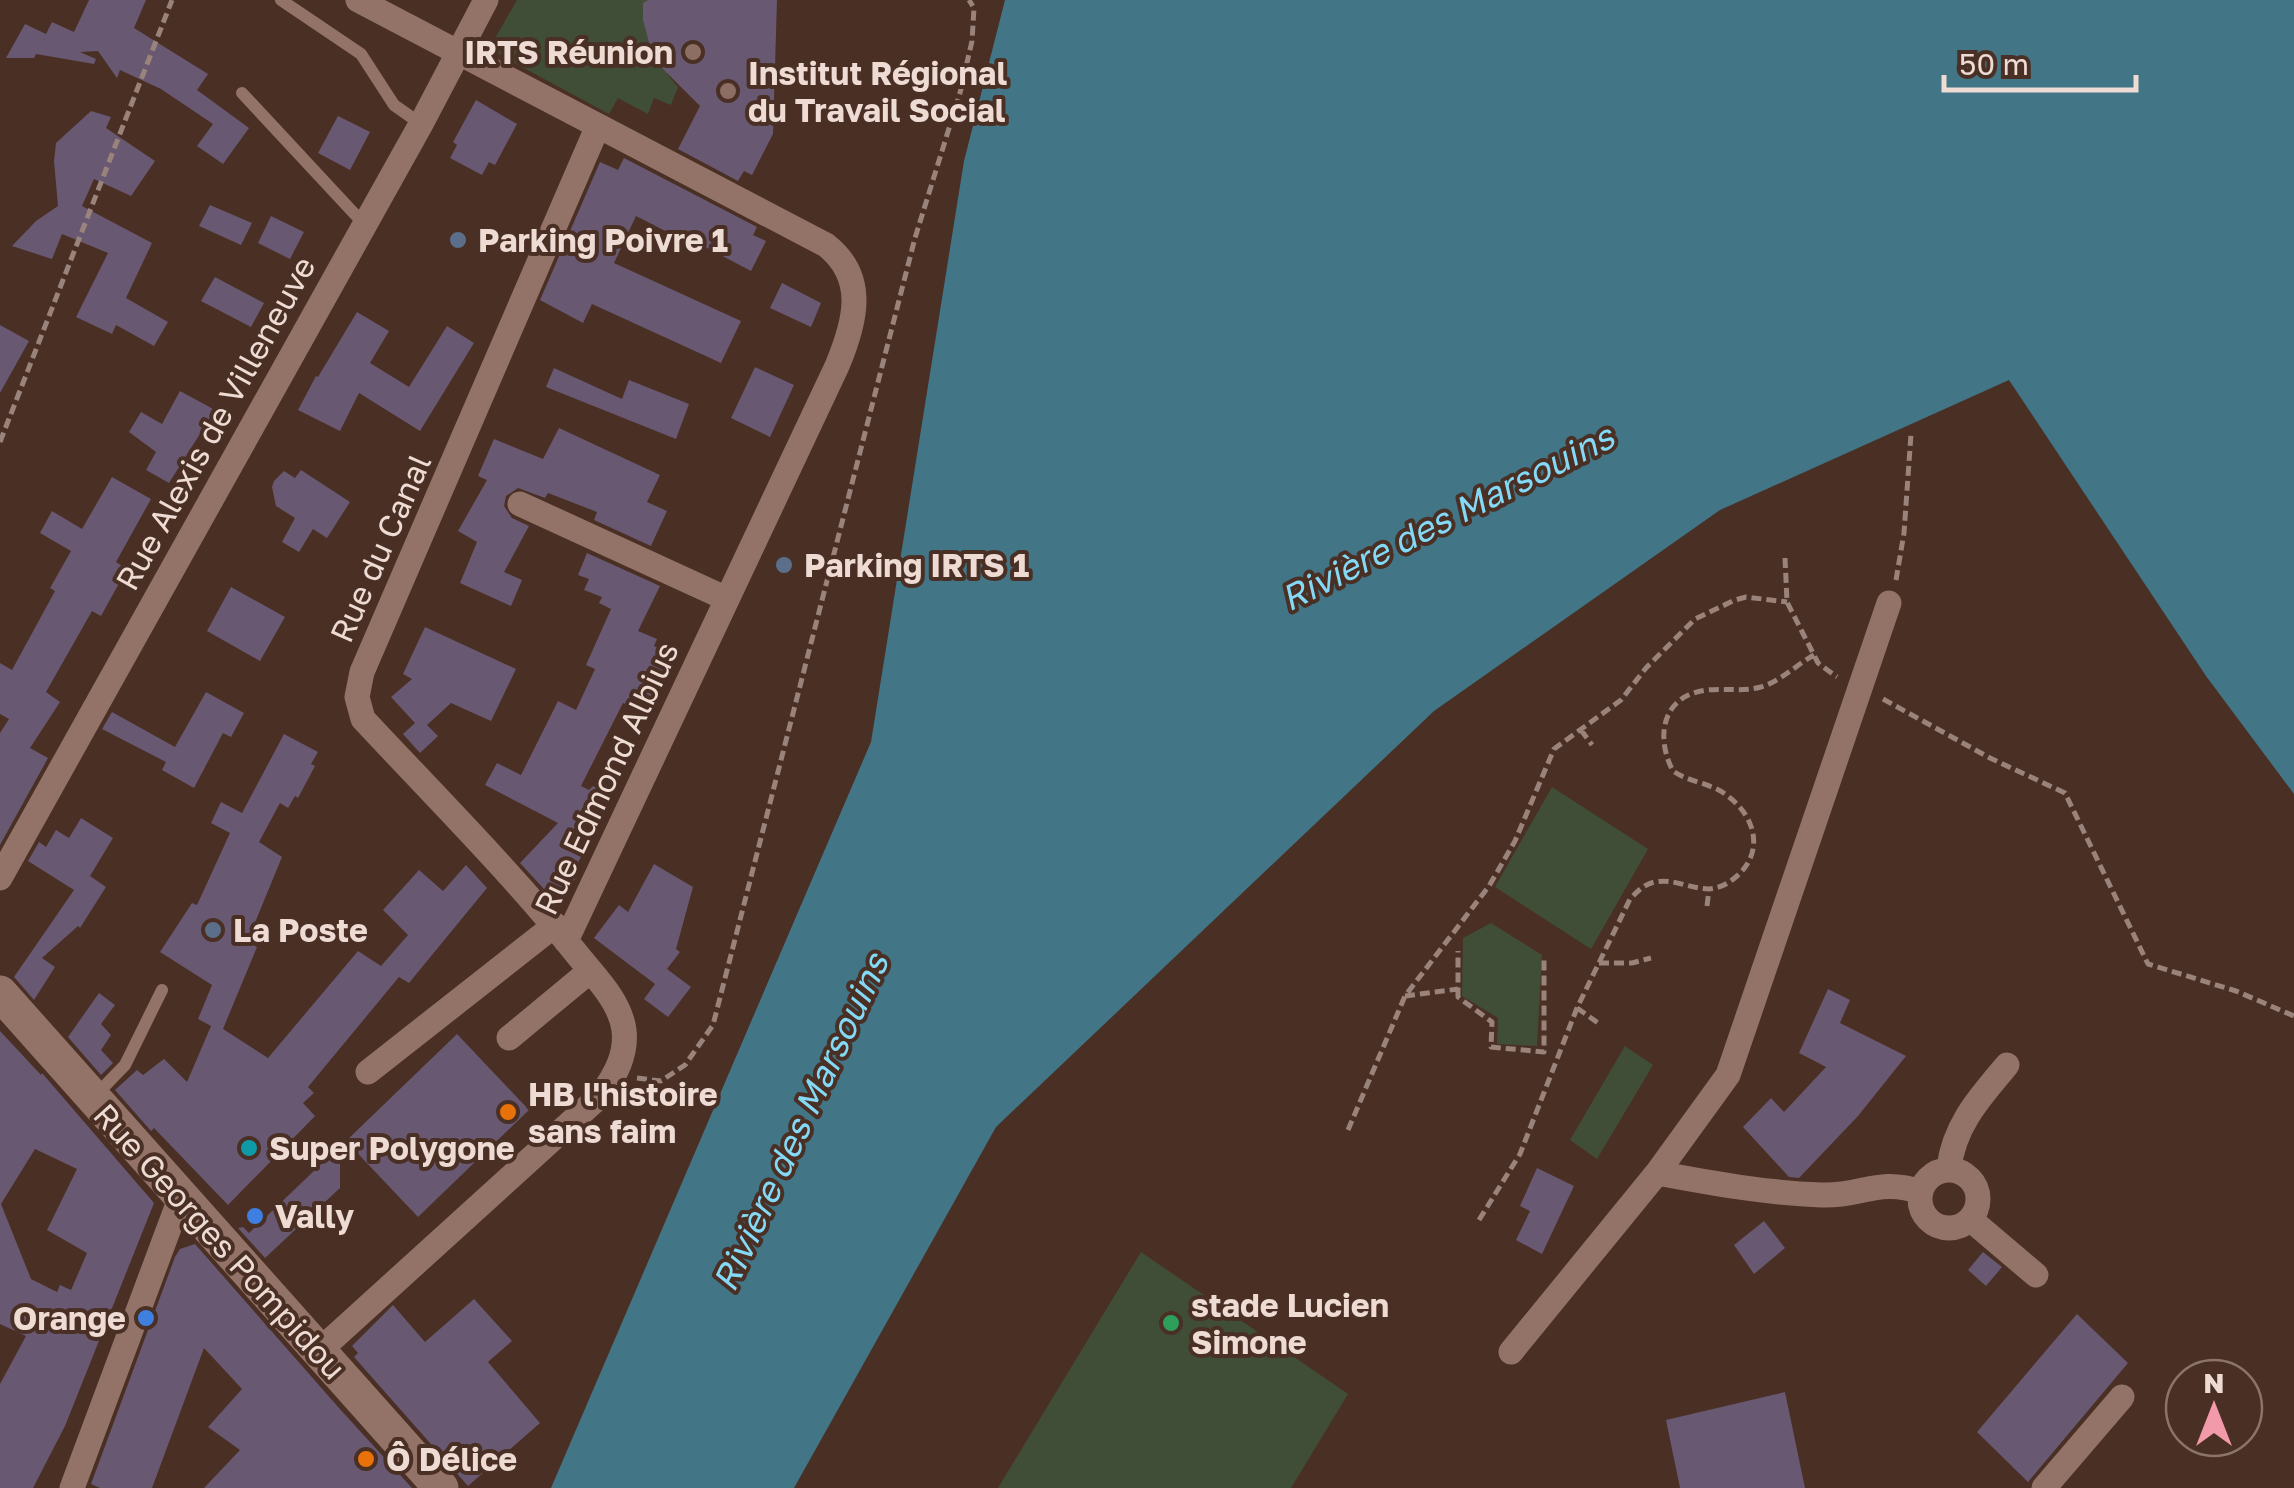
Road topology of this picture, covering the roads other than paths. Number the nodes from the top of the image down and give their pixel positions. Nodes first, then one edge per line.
1 (281, 0) edge
2 (358, 0) edge
3 (486, 0) edge
4 (458, 53) junction
5 (242, 94) dead end
6 (421, 124) junction
7 (597, 128) junction
8 (363, 223) junction
9 (520, 504) dead end
10 (726, 598) junction
11 (1888, 603) road end
12 (0, 878) edge
13 (561, 933) junction
14 (590, 971) junction
15 (162, 990) dead end
16 (0, 993) edge
17 (510, 1038) dead end
18 (2007, 1065) dead end
19 (368, 1072) dead end
20 (93, 1098) junction
21 (1949, 1168) junction
22 (1657, 1173) junction
23 (1921, 1192) junction
24 (181, 1196) junction
25 (1970, 1219) junction
26 (2036, 1274) dead end
27 (319, 1351) junction
28 (1511, 1352) dead end
29 (2122, 1397) dead end
30 (72, 1488) edge
31 (441, 1488) edge
32 (2044, 1488) edge

1 - 6 lane
2 - 4 street
3 - 4 street, Rue Alexis de Villeneuve
4 - 6 street, Rue Alexis de Villeneuve
4 - 7 street
5 - 8 lane
6 - 8 street, Rue Alexis de Villeneuve
7 - 10 street, Rue Edmond Albius
7 - 13 street, Rue du Canal
8 - 12 street, Rue Alexis de Villeneuve
9 - 10 street
10 - 13 street, Rue Edmond Albius
11 - 22 street
13 - 14 street, Rue Edmond Albius
13 - 19 street
14 - 17 street
14 - 27 street, Rue Edmond Albius
15 - 20 lane
16 - 20 main road, Rue Georges Pompidou
18 - 21 street
20 - 24 main road, Rue Georges Pompidou
21 - 23 street
21 - 25 street
22 - 23 street
22 - 28 street
23 - 25 street
24 - 27 main road, Rue Georges Pompidou
24 - 30 street
25 - 26 street
27 - 31 main road, Rue Georges Pompidou
29 - 32 street

